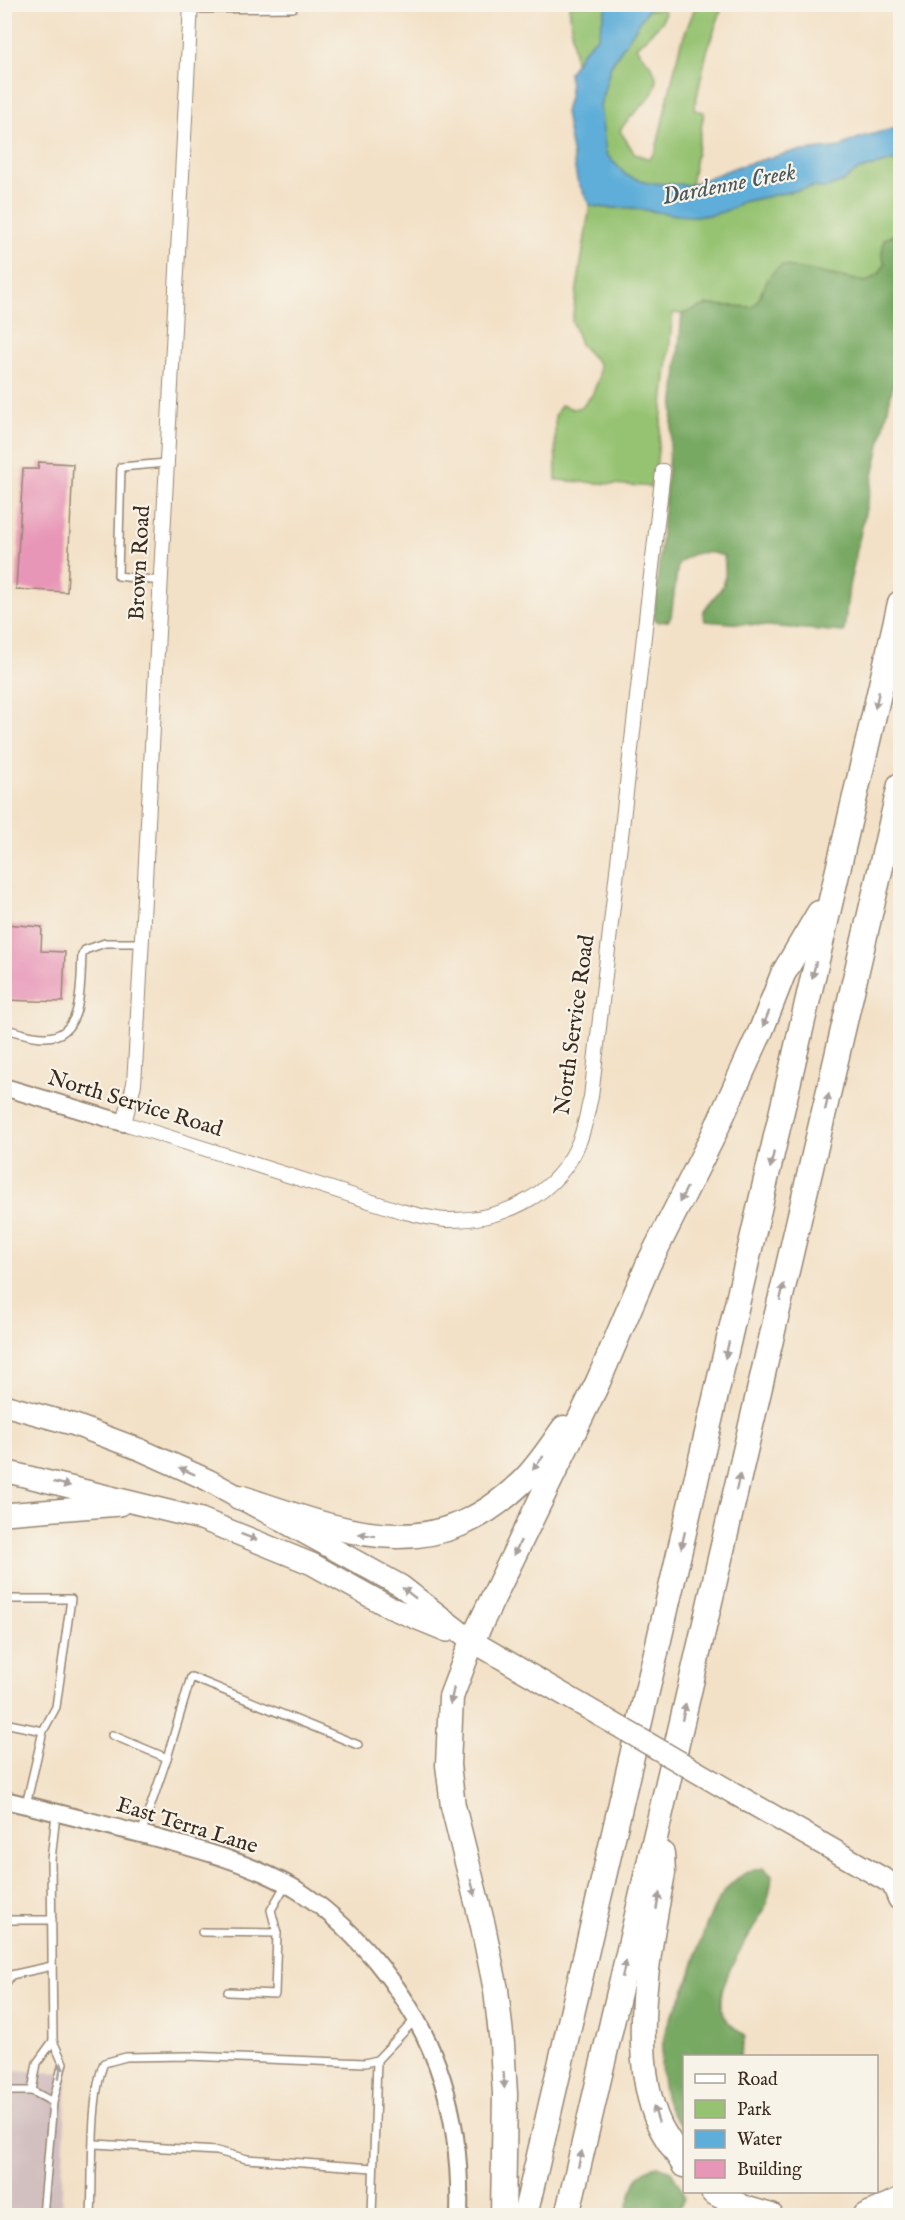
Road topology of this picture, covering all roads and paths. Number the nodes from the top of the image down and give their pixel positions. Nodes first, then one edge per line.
1 (190, 7) edge
2 (293, 8) dead end
3 (166, 463) junction
4 (663, 471) dead end
5 (160, 581) junction
6 (900, 603) edge
7 (900, 785) edge
8 (831, 892) junction
9 (141, 943) junction
10 (4, 1029) edge
11 (4, 1087) edge
12 (124, 1123) junction
13 (598, 1382) junction
14 (4, 1406) edge
15 (4, 1471) edge
16 (239, 1497) junction
17 (143, 1503) junction
18 (4, 1514) edge
19 (14, 1599) dead end
20 (472, 1641) junction
21 (4, 1723) edge
22 (43, 1731) junction
23 (112, 1735) dead end
24 (358, 1745) dead end
25 (167, 1758) junction
26 (4, 1800) edge
27 (26, 1805) junction
28 (661, 1810) junction
29 (56, 1812) junction
30 (141, 1834) junction
31 (286, 1884) junction
32 (899, 1891) edge
33 (4, 1920) edge
34 (52, 1920) junction
35 (202, 1932) dead end
36 (277, 1933) junction
37 (52, 1966) junction
38 (4, 1986) edge
39 (228, 1992) dead end
40 (417, 2018) junction
41 (53, 2041) junction
42 (378, 2060) junction
43 (4, 2091) edge
44 (32, 2091) junction
45 (53, 2102) junction
46 (95, 2144) junction
47 (683, 2163) edge
48 (373, 2169) junction
49 (716, 2193) edge
50 (900, 2200) edge
51 (44, 2216) edge
52 (92, 2216) edge
53 (372, 2216) edge
54 (459, 2216) edge
55 (503, 2216) edge
56 (525, 2216) edge
57 (567, 2216) edge
58 (771, 2216) edge
59 (865, 2216) edge

1 - 2 lane
1 - 3 street, Brown Road
3 - 5 street, Brown Road
3 - 5 lane
4 - 12 street, North Service Road
5 - 9 street, Brown Road
6 -> 8 highway
28 -> 7 highway
8 -> 13 highway
8 -> 56 highway
9 - 10 lane
9 - 12 street, Brown Road
11 - 12 street, North Service Road
13 -> 16 highway
13 -> 20 highway
16 -> 14 main road
15 -> 17 main road
20 -> 16 main road
17 - 18 main road
17 -> 20 main road
19 - 22 lane
20 - 32 main road, bridge
20 -> 55 highway
21 - 22 lane
22 - 27 lane
23 - 25 lane
24 - 25 lane
25 - 30 lane
26 - 27 street, East Terra Lane
27 - 29 street, East Terra Lane
47 -> 28 highway
57 -> 28 highway
29 - 30 street, East Terra Lane
29 - 34 lane
30 - 31 street, East Terra Lane
31 - 36 lane
31 - 40 street, East Terra Lane
33 - 34 lane
34 - 37 lane
35 - 36 lane
36 - 39 lane
37 - 38 lane
37 - 41 lane
40 - 42 lane
40 - 54 street, East Terra Lane
41 - 44 lane
45 -> 41 lane
42 - 46 lane
42 - 48 lane
43 - 44 lane
44 - 45 lane
45 - 51 lane
46 - 48 lane
46 - 52 lane
48 - 53 lane
49 - 58 highway
50 - 59 highway

